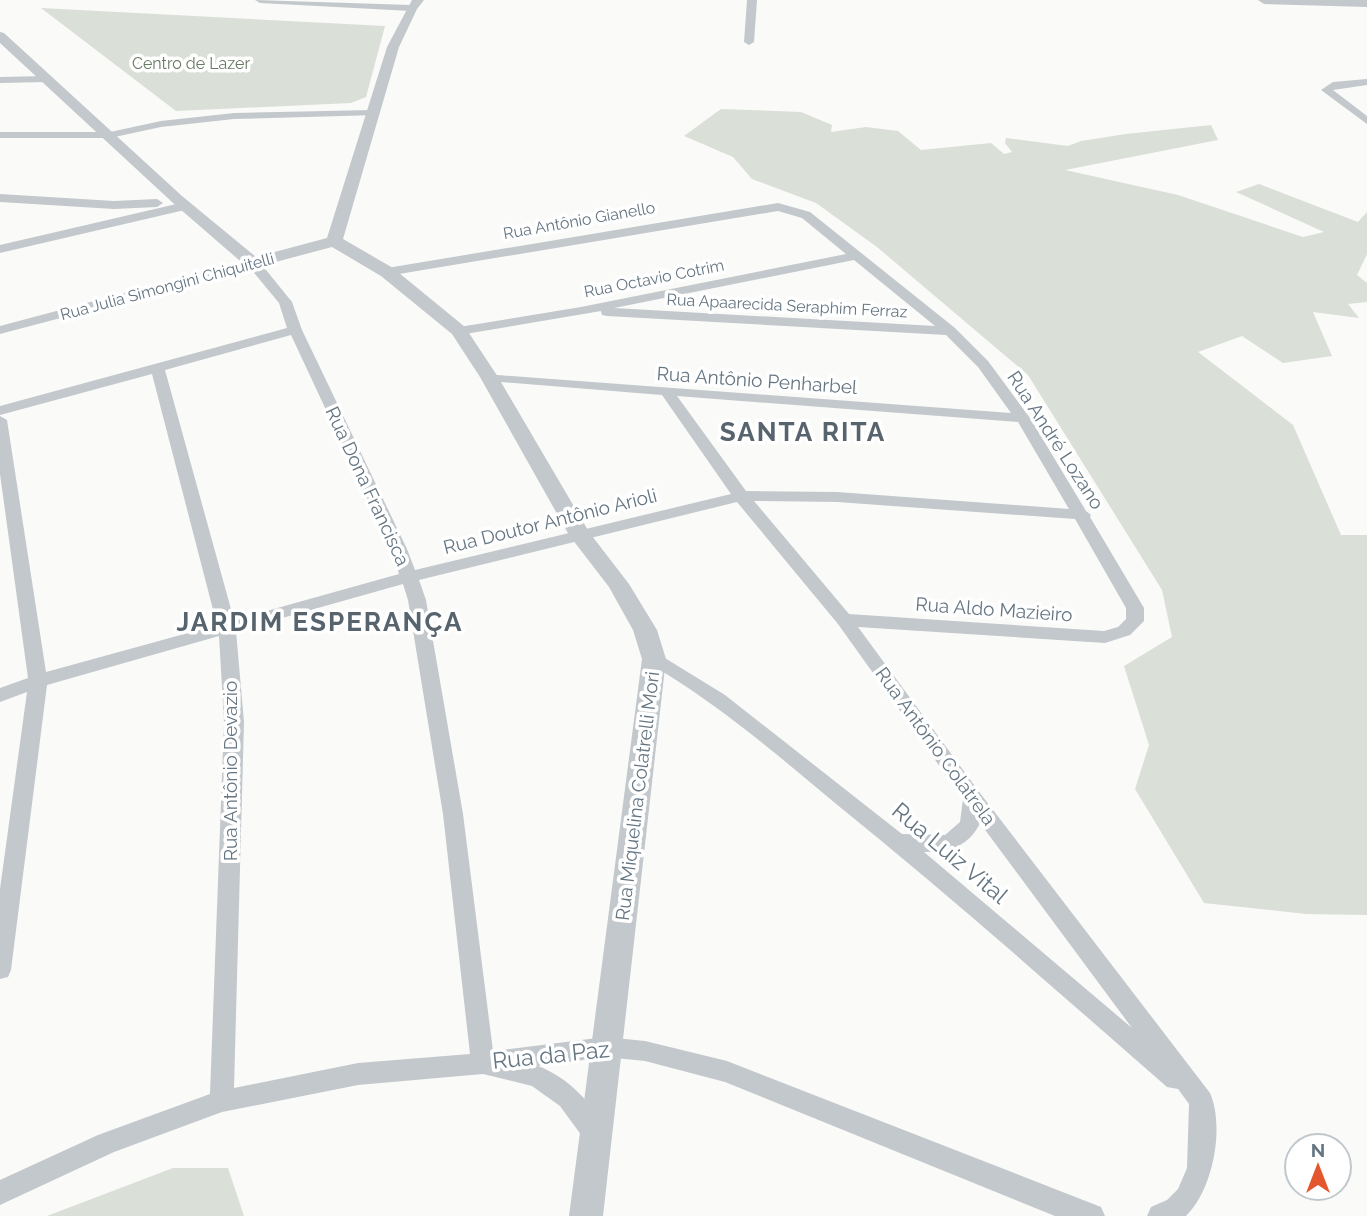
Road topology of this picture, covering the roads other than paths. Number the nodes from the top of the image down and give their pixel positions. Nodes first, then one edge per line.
1 (260, 0) edge
2 (752, 0) edge
3 (1264, 0) edge
4 (304, 1) edge
5 (1358, 2) edge
6 (414, 4) edge
7 (0, 36) edge
8 (749, 42) dead end
9 (47, 79) junction
10 (0, 80) edge
11 (1367, 82) edge
12 (373, 113) junction
13 (1367, 121) edge
14 (0, 135) edge
15 (110, 135) junction
16 (0, 198) edge
17 (181, 202) junction
18 (778, 207) joint
19 (334, 241) junction
20 (0, 249) edge
21 (855, 256) junction
22 (253, 263) junction
23 (387, 272) junction
24 (581, 310) junction
25 (0, 330) edge
26 (295, 330) junction
27 (458, 331) junction
28 (950, 331) junction
29 (157, 367) junction
30 (489, 377) junction
31 (668, 393) junction
32 (0, 411) edge
33 (1023, 418) junction
34 (0, 421) edge
35 (741, 496) junction
36 (1083, 515) junction
37 (580, 535) junction
38 (409, 577) junction
39 (844, 620) junction
40 (1135, 621) joint
41 (227, 628) junction
42 (654, 659) junction
43 (38, 681) junction
44 (0, 695) edge
45 (974, 798) junction
46 (899, 842) junction
47 (0, 970) edge
48 (605, 1046) junction
49 (483, 1063) junction
50 (222, 1101) junction
51 (1201, 1101) junction
52 (596, 1136) junction
53 (0, 1193) edge
54 (586, 1216) edge
55 (1092, 1216) edge
56 (1160, 1216) edge

1 - 4 street
2 - 8 street
3 - 5 street
4 - 6 street
6 - 12 street
7 - 9 street, Rua Dona Francisca
9 - 10 street
9 - 15 street, Rua Dona Francisca
11 - 13 street
12 - 15 street
12 - 19 street
14 - 15 street
15 - 17 street, Rua Dona Francisca
16 - 17 street
17 - 20 street
17 - 22 street, Rua Dona Francisca
18 - 21 street, Rua André Lozano
18 - 23 street, Rua Antônio Gianello
19 - 22 street, Rua Julia Simongini Chiquitelli
19 - 23 street, Rua Miquelina Colatrelli Mori
21 - 24 street, Rua Octavio Cotrim
21 - 28 street, Rua André Lozano
22 - 25 street, Rua Julia Simongini Chiquitelli
22 - 26 street, Rua Dona Francisca
23 - 27 street, Rua Miquelina Colatrelli Mori
24 - 27 street, Rua Octavio Cotrim
24 - 28 street, Rua Apaarecida Seraphim Ferraz
26 - 29 street
26 - 38 street, Rua Dona Francisca
27 - 30 street, Rua Miquelina Colatrelli Mori
28 - 33 street, Rua André Lozano
29 - 32 street
29 - 41 street, Rua Antônio Devazio
30 - 31 street, Rua Antônio Penharbel
30 - 37 street, Rua Miquelina Colatrelli Mori
31 - 33 street, Rua Antônio Penharbel
31 - 35 street, Rua Antônio Colatrela
33 - 36 street, Rua André Lozano
34 - 43 street
35 - 36 street, Rua Doutor Antônio Arioli
35 - 37 street, Rua Doutor Antônio Arioli
35 - 39 street, Rua Antônio Colatrela
36 - 40 street, Rua André Lozano
37 - 38 street, Rua Doutor Antônio Arioli
37 - 42 street, Rua Miquelina Colatrelli Mori
38 - 41 street, Rua Doutor Antônio Arioli
38 - 49 street, Rua Dona Francisca
39 - 40 street, Rua Aldo Mazieiro
39 - 45 street, Rua Antônio Colatrela
41 - 43 street, Rua Doutor Antônio Arioli
41 - 50 street, Rua Antônio Devazio
42 - 46 street, Rua Luiz Vital
42 - 48 street, Rua Miquelina Colatrelli Mori
43 - 44 street, Rua Doutor Antônio Arioli
43 - 47 street
45 - 46 street
45 - 51 street, Rua Antônio Colatrela
46 - 51 street, Rua Luiz Vital
48 - 49 street, Rua da Paz
48 - 52 street, Rua Miquelina Colatrelli Mori
48 - 55 street, Rua da Paz
49 - 50 street, Rua da Paz
49 - 52 street
50 - 53 street, Rua da Paz
51 - 56 street
52 - 54 street, Rua Miquelina Colatrelli Mori

